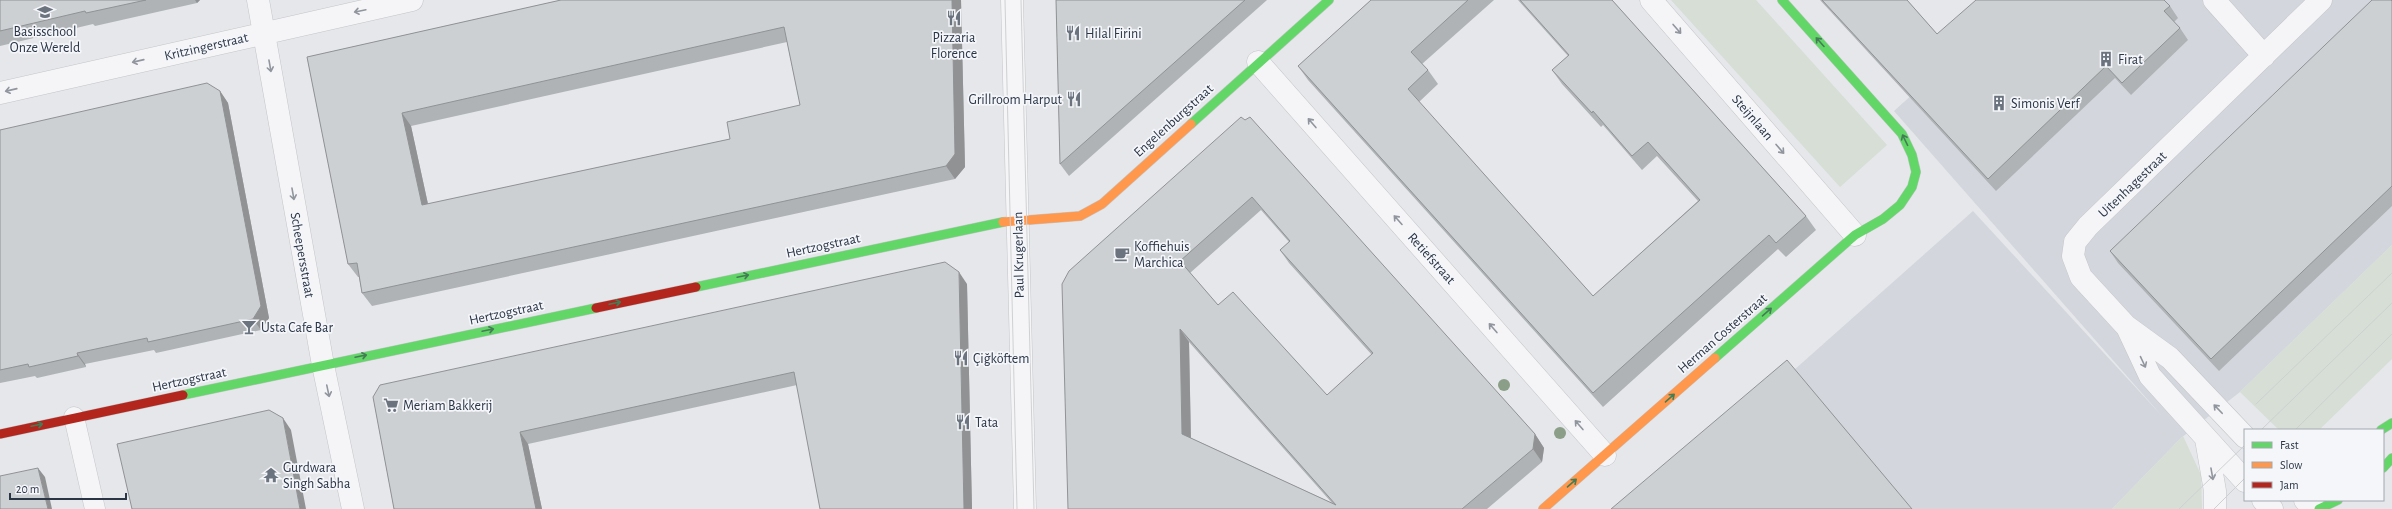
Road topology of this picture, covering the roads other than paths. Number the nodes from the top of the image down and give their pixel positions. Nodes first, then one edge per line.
1 (258, 0) edge
2 (412, 0) edge
3 (1012, 0) edge
4 (1329, 0) edge
5 (1651, 0) edge
6 (1782, 0) edge
7 (2214, 0) edge
8 (2321, 0) edge
9 (264, 32) junction
10 (2264, 56) junction
11 (1258, 62) junction
12 (0, 93) edge
13 (1018, 219) junction
14 (1855, 235) junction
15 (2126, 326) junction
16 (323, 364) junction
17 (74, 417) junction
18 (2392, 423) edge
19 (2383, 429) edge
20 (0, 434) edge
21 (2244, 436) edge
22 (2206, 440) junction
23 (1605, 455) junction
24 (2392, 458) edge
25 (2384, 467) edge
26 (2244, 480) edge
27 (2264, 501) edge
28 (2306, 501) edge
29 (2336, 501) edge
30 (95, 509) edge
31 (353, 509) edge
32 (1025, 509) edge
33 (1543, 509) edge
34 (2216, 509) edge
35 (2272, 509) edge
36 (2316, 509) edge

1 - 9 street, Scheepersstraat
2 -> 9 street, Kritzingerstraat
3 - 13 street, Paul Krugerlaan
4 - 11 street, Engelenburgstraat
5 -> 14 street, Steijnlaan
14 -> 6 street, Herman Costerstraat
7 - 10 street
8 - 10 street, Uitenhagestraat
9 -> 12 street, Kritzingerstraat
9 -> 16 street, Scheepersstraat
10 - 15 street, Uitenhagestraat
11 - 13 street, Engelenburgstraat
23 -> 11 street, Retiefstraat
16 -> 13 street, Hertzogstraat
13 - 32 street, Paul Krugerlaan
23 -> 14 street, Herman Costerstraat
21 -> 15 street, Uitenhagestraat
15 -> 22 street, Uitenhagestraat
16 - 17 street, Hertzogstraat
16 -> 31 street, Scheepersstraat
20 -> 17 street, Hertzogstraat
17 - 30 lane
18 - 19 street
22 - 26 street, Uitenhagestraat
22 -> 34 street
33 -> 23 street, Herman Costerstraat
24 - 25 street
27 - 35 street
28 - 36 street
29 - 36 street

